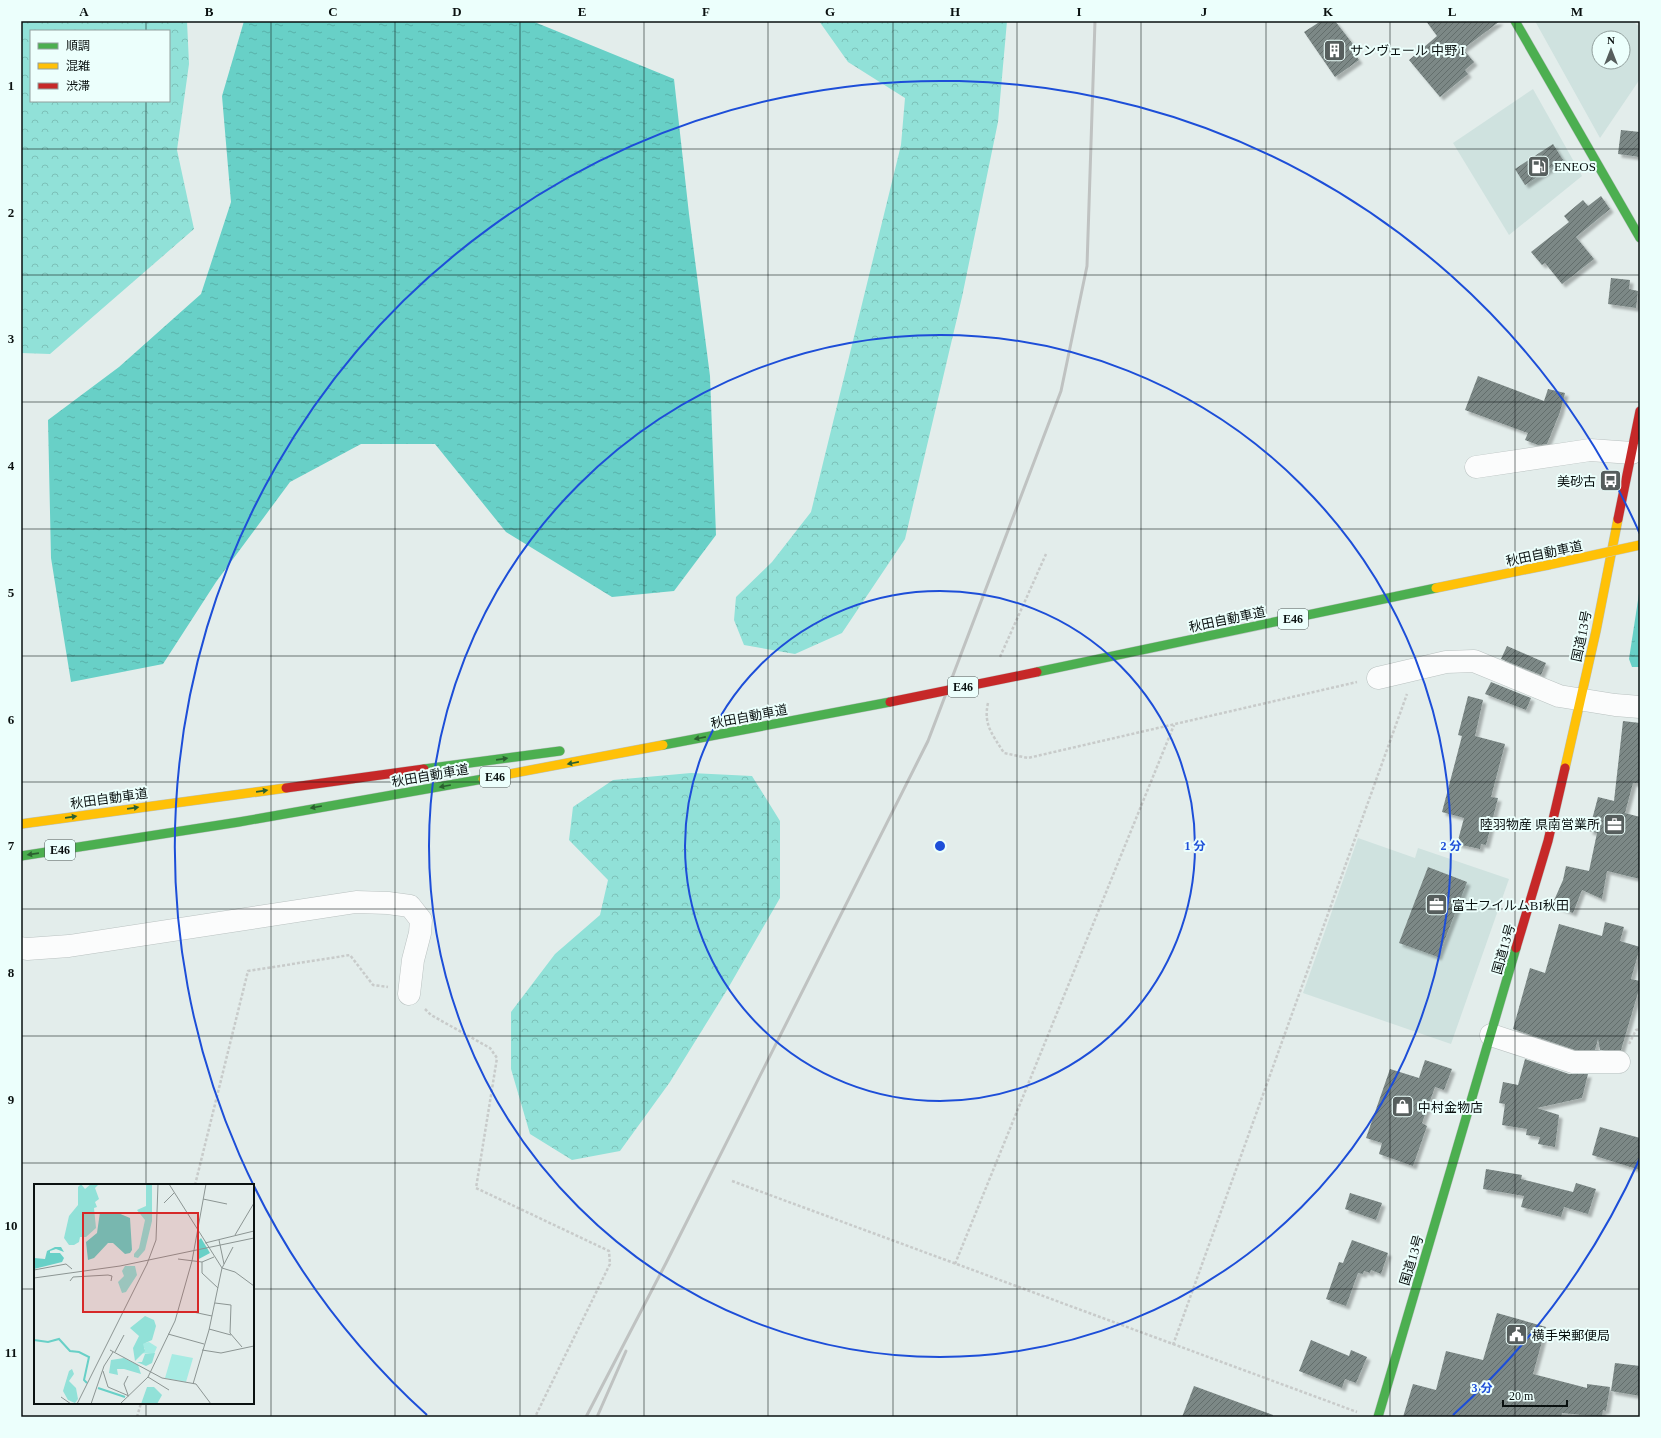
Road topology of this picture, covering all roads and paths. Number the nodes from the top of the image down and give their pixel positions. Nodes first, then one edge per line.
1 (1515, 21) edge
2 (1640, 238) edge
3 (1640, 411) edge
4 (1632, 453) junction
5 (1476, 467) dead end
6 (1640, 545) edge
7 (1046, 554) dead end
8 (998, 663) dead end
9 (1415, 670) junction
10 (1378, 678) joint
11 (990, 698) dead end
12 (1580, 700) junction
13 (890, 702) junction
14 (1640, 707) edge
15 (1174, 725) junction
16 (661, 736) dead end
17 (566, 750) dead end
18 (21, 824) edge
19 (21, 856) edge
20 (21, 948) edge
21 (409, 994) junction
22 (1491, 1035) junction
23 (1619, 1062) dead end
24 (732, 1181) dead end
25 (195, 1184) edge
26 (955, 1264) junction
27 (1173, 1345) junction
28 (141, 1404) edge
29 (1363, 1414) dead end
30 (137, 1417) edge
31 (535, 1417) edge
32 (1378, 1417) edge

1 - 2 main road
3 - 4 main road, 国道13号
4 - 5 street
4 - 12 main road, 国道13号
6 - 13 main road, 秋田自動車道 / E46, bridge
7 - 8 path
9 - 10 street
9 - 12 street
9 - 27 path
10 - 15 path
11 - 15 path
12 - 14 street
12 - 22 main road, 国道13号
13 - 16 main road, 秋田自動車道 / E46
13 -> 19 main road, 秋田自動車道 / E46
15 - 26 path
18 -> 17 main road, 秋田自動車道 / E46
20 - 21 street
21 - 25 path
21 - 31 path
22 - 23 street
22 - 32 main road, 国道13号
24 - 26 path
26 - 27 path
27 - 29 path
28 - 30 path

